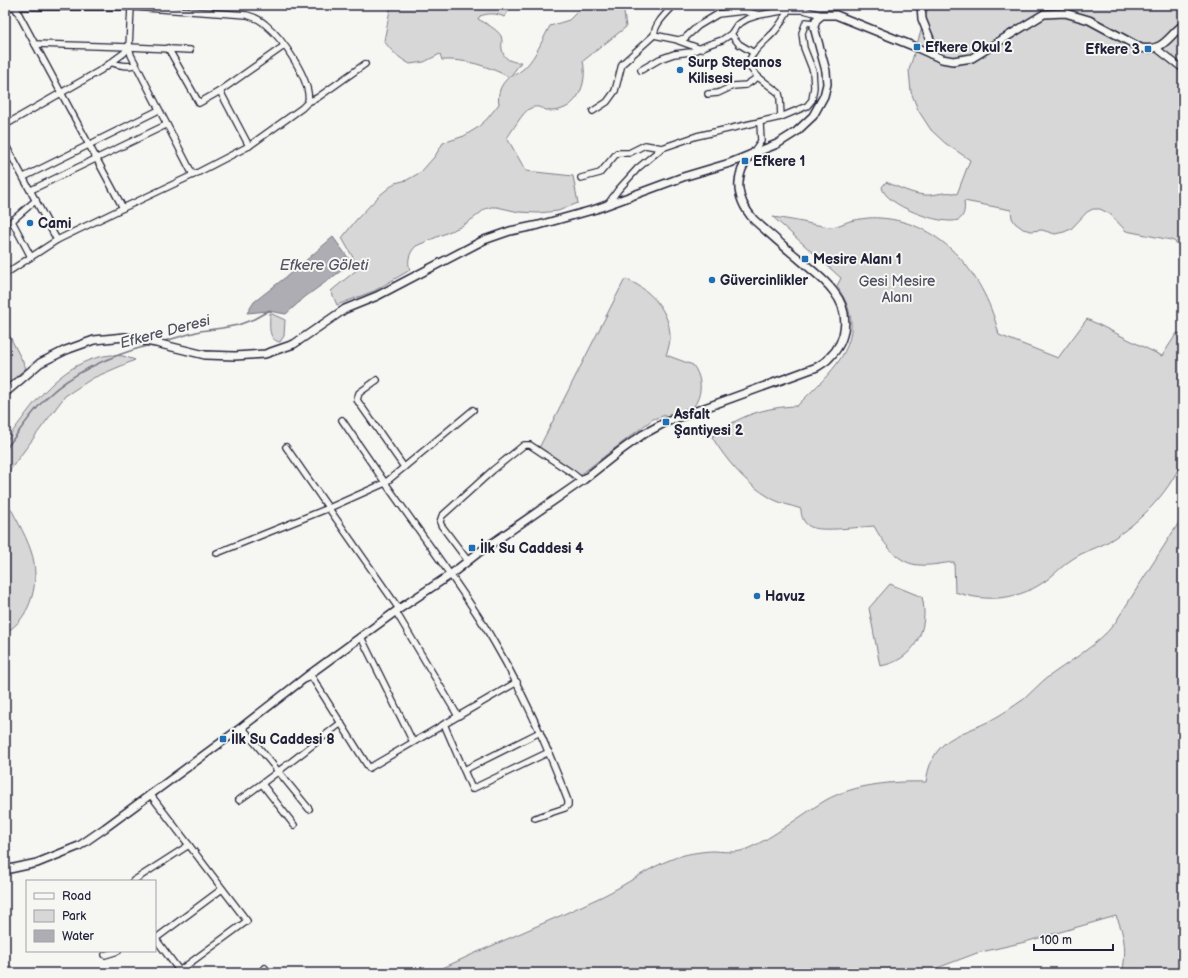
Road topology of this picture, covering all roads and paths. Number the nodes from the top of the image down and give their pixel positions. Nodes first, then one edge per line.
1 (674, 5) edge
2 (921, 5) edge
3 (15, 7) junction
4 (131, 7) junction
5 (5, 8) edge
6 (793, 8) edge
7 (822, 15) junction
8 (759, 16) junction
9 (814, 23) junction
10 (1183, 25) edge
11 (731, 34) junction
12 (654, 35) junction
13 (678, 40) junction
14 (35, 44) junction
15 (284, 46) junction
16 (129, 47) junction
17 (168, 48) junction
18 (1156, 48) junction
19 (701, 49) junction
20 (190, 50) dead end
21 (754, 53) junction
22 (931, 54) junction
23 (113, 62) junction
24 (134, 64) junction
25 (365, 64) dead end
26 (1183, 69) edge
27 (641, 70) dead end
28 (758, 76) junction
29 (220, 91) junction
30 (61, 92) junction
31 (708, 94) dead end
32 (308, 102) junction
33 (159, 110) junction
34 (593, 111) dead end
35 (781, 117) junction
36 (760, 122) junction
37 (5, 125) edge
38 (166, 125) junction
39 (5, 144) edge
40 (89, 144) junction
41 (249, 146) junction
42 (662, 148) junction
43 (750, 155) junction
44 (97, 158) junction
45 (193, 175) junction
46 (24, 177) junction
47 (581, 178) dead end
48 (31, 190) junction
49 (36, 200) junction
50 (608, 204) junction
51 (123, 208) junction
52 (57, 240) junction
53 (31, 257) junction
54 (5, 274) edge
55 (376, 380) dead end
56 (5, 393) edge
57 (473, 410) dead end
58 (342, 420) dead end
59 (286, 447) dead end
60 (404, 467) junction
61 (582, 481) junction
62 (384, 483) junction
63 (329, 508) junction
64 (217, 553) dead end
65 (468, 561) junction
66 (450, 575) junction
67 (398, 610) junction
68 (361, 637) junction
69 (310, 674) junction
70 (517, 682) junction
71 (458, 716) junction
72 (341, 723) junction
73 (444, 724) junction
74 (242, 727) junction
75 (540, 732) junction
76 (413, 742) junction
77 (549, 752) junction
78 (464, 770) junction
79 (278, 771) junction
80 (262, 784) junction
81 (150, 794) junction
82 (239, 800) dead end
83 (309, 809) dead end
84 (535, 818) dead end
85 (294, 825) dead end
86 (189, 845) junction
87 (5, 870) edge
88 (135, 880) edge
89 (222, 889) junction
90 (156, 938) edge
91 (156, 940) edge
92 (115, 952) edge
93 (105, 955) dead end
94 (265, 968) dead end
95 (180, 972) edge
96 (259, 973) edge

1 - 12 street
2 - 22 street
3 - 4 street
3 - 5 street
3 - 14 street
4 - 15 street
4 - 16 street
6 - 7 street
6 - 8 street
6 - 21 street
7 - 9 street
7 - 22 street
8 - 11 street
8 - 13 street
9 - 35 street
9 - 43 street
10 - 18 street
11 - 19 street
11 - 21 street
12 - 13 street
12 - 34 street
13 - 19 street
14 - 16 street
14 - 30 street
15 - 29 street
15 - 32 street
16 - 17 street
16 - 23 street
16 - 24 street
17 - 20 street
17 - 29 street
18 - 22 street
18 - 26 street
19 - 27 street
21 - 28 street
23 - 24 street
23 - 30 street
24 - 33 street
25 - 32 street
28 - 31 street
28 - 35 street
29 - 41 street
30 - 37 street
30 - 40 street
32 - 41 street
33 - 38 street
33 - 40 street
35 - 36 street
36 - 42 street
36 - 43 street
38 - 44 street
38 - 45 street
39 - 46 street
40 - 44 street
40 - 46 street
41 - 45 street
42 - 47 street
42 - 50 street
43 - 50 street
43 - 61 street
44 - 48 street
44 - 51 street
45 - 51 street
46 - 48 street
48 - 49 street
49 - 52 street
49 - 53 street
50 - 56 street
51 - 52 street
52 - 53 street
53 - 54 street
55 - 60 street
57 - 60 street
58 - 62 street
59 - 63 street
60 - 62 street
61 - 65 street
61 - 65 street
62 - 63 street
62 - 66 street
63 - 64 street
63 - 67 street
65 - 66 street
66 - 67 street
66 - 70 street
67 - 68 street
67 - 71 street
68 - 69 street
68 - 76 street
69 - 72 street
69 - 74 street
70 - 71 street
70 - 75 street
71 - 73 street
72 - 76 street
72 - 79 street
73 - 76 street
73 - 78 street
74 - 79 street
74 - 81 street
75 - 77 street
75 - 78 street
77 - 78 street
77 - 84 street
79 - 80 street
79 - 83 street
80 - 82 street
80 - 85 street
81 - 86 street
81 - 87 street
86 - 88 street
86 - 89 street
89 - 90 street
89 - 95 street
91 - 95 street
92 - 93 street
94 - 96 street

